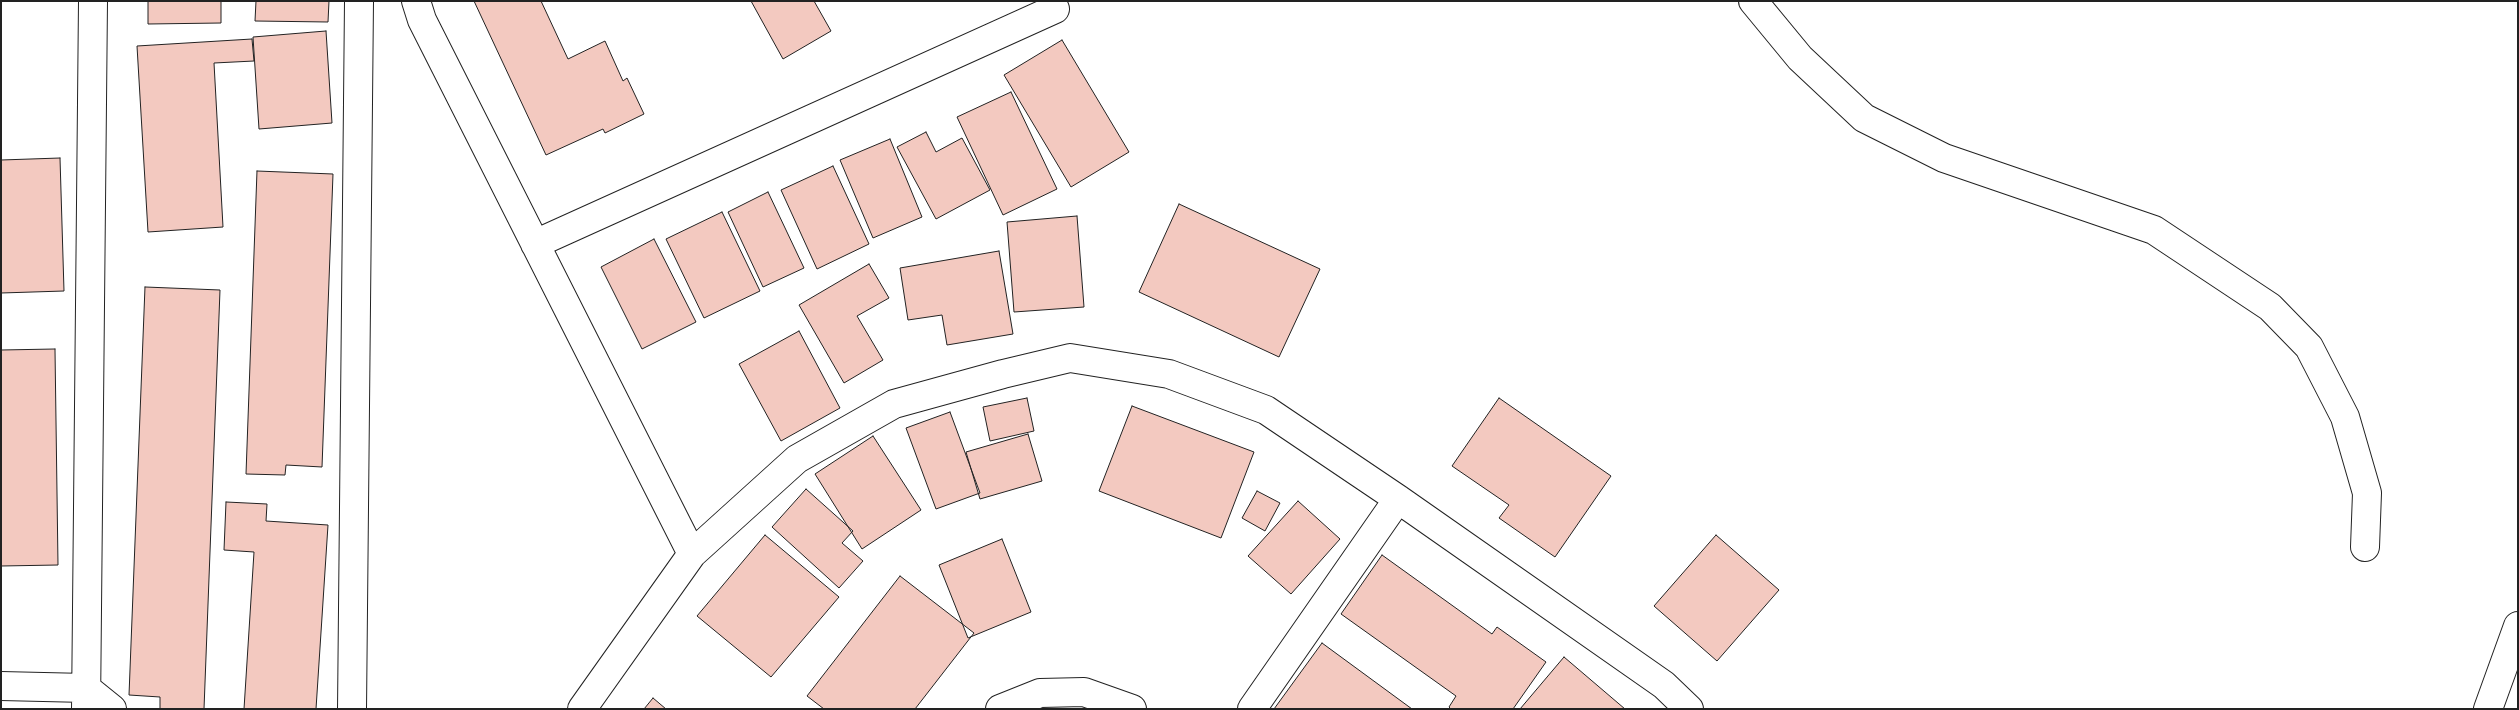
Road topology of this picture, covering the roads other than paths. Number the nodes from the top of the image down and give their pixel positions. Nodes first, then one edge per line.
1 (93, 1) edge
2 (359, 1) edge
3 (416, 1) edge
4 (1753, 1) edge
5 (1055, 9) dead end
6 (535, 244) junction
7 (1398, 499) junction
8 (2366, 547) dead end
9 (692, 554) junction
10 (2518, 626) edge
11 (1, 686) edge
12 (86, 698) edge
13 (112, 709) edge
14 (352, 709) edge
15 (582, 709) edge
16 (1000, 709) edge
17 (1132, 709) edge
18 (1252, 709) edge
19 (1689, 709) edge
20 (2488, 709) edge

1 - 12 street
2 - 14 street
3 - 6 street
4 - 8 street
5 - 6 street
6 - 9 street
7 - 9 street
7 - 18 street
7 - 19 street
9 - 15 street
10 - 20 street
11 - 12 street
12 - 13 street
16 - 17 street

